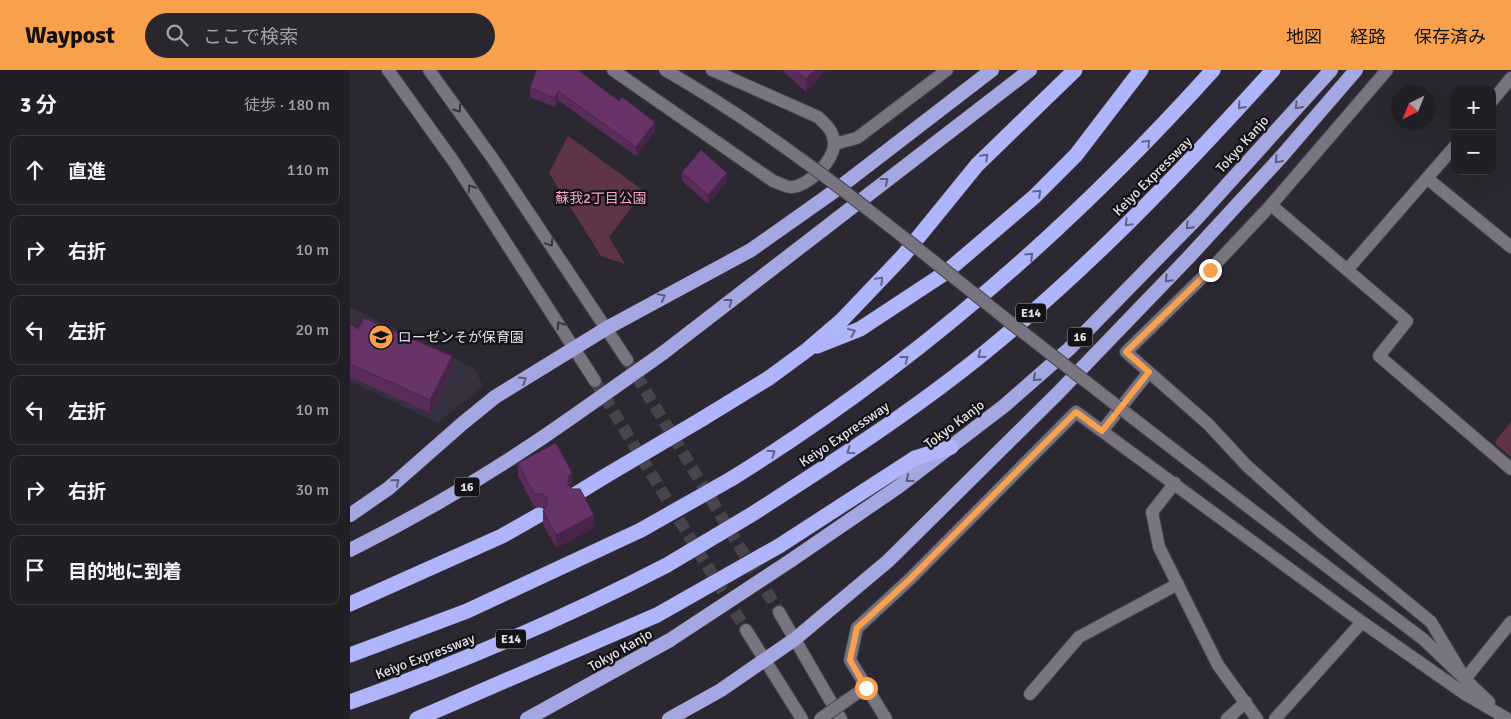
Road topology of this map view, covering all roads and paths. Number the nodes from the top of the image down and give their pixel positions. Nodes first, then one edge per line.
1 (388, 70) edge
2 (429, 70) edge
3 (614, 70) edge
4 (665, 70) edge
5 (712, 70) edge
6 (948, 70) edge
7 (992, 70) edge
8 (1030, 70) edge
9 (1075, 70) edge
10 (1141, 70) edge
11 (1213, 70) edge
12 (1273, 70) edge
13 (1331, 70) edge
14 (1356, 70) edge
15 (1387, 70) edge
16 (1511, 78) edge
17 (1496, 96) edge
18 (834, 144) junction
19 (1451, 151) edge
20 (1428, 178) junction
21 (1271, 205) junction
22 (1511, 247) edge
23 (1347, 270) junction
24 (607, 328) junction
25 (575, 348) junction
26 (807, 350) junction
27 (627, 360) tunnel mouth
28 (1149, 372) junction
29 (594, 381) tunnel mouth
30 (1102, 431) junction
31 (951, 446) junction
32 (1511, 469) edge
33 (1174, 483) junction
34 (576, 494) edge
35 (350, 515) edge
36 (539, 516) dead end
37 (350, 550) edge
38 (1178, 584) junction
39 (350, 604) edge
40 (779, 612) tunnel mouth
41 (1362, 622) junction
42 (1511, 622) edge
43 (746, 630) tunnel mouth
44 (795, 639) junction
45 (350, 655) edge
46 (765, 660) junction
47 (1465, 679) junction
48 (866, 688) junction
49 (1030, 694) dead end
50 (350, 702) edge
51 (1246, 702) junction
52 (1506, 718) edge
53 (417, 719) edge
54 (527, 719) edge
55 (669, 719) edge
56 (802, 719) edge
57 (820, 719) edge
58 (841, 719) edge
59 (886, 719) edge
60 (1227, 719) edge
61 (1257, 719) edge
62 (1274, 719) edge

25 -> 1 street
2 -> 24 street
3 - 18 street
4 - 47 street, bridge
5 - 18 street
6 - 18 street
24 -> 7 highway
37 -> 8 highway, 16, bridge
26 -> 9 highway
26 -> 10 highway
45 -> 11 highway, Keiyo Expressway, bridge
12 -> 50 highway, Keiyo Expressway / E14, bridge
13 -> 31 highway, Tokyo Kanjo / 16
14 -> 44 highway, 16
15 - 21 street
16 - 17 street
19 - 20 street
20 - 22 street
20 - 23 street
21 - 23 street
21 - 28 street
23 - 32 street
24 - 25 highway
24 - 27 street
25 - 29 street
35 -> 25 highway
26 - 34 highway, bridge
28 - 30 street
28 - 47 street
30 - 33 street
30 - 48 street
31 - 53 highway, bridge
31 -> 54 highway, Tokyo Kanjo / 16, bridge
33 - 38 street
33 - 41 street
36 - 39 highway
38 - 49 street
38 - 51 street
40 - 44 street
41 - 52 street
41 - 62 street
42 - 47 street
43 - 46 street
44 - 46 highway, 16
44 - 58 street
46 - 55 highway, 16
46 - 56 street
47 - 52 street
48 - 57 street, bridge
48 - 59 street
51 - 60 street
51 - 61 street

